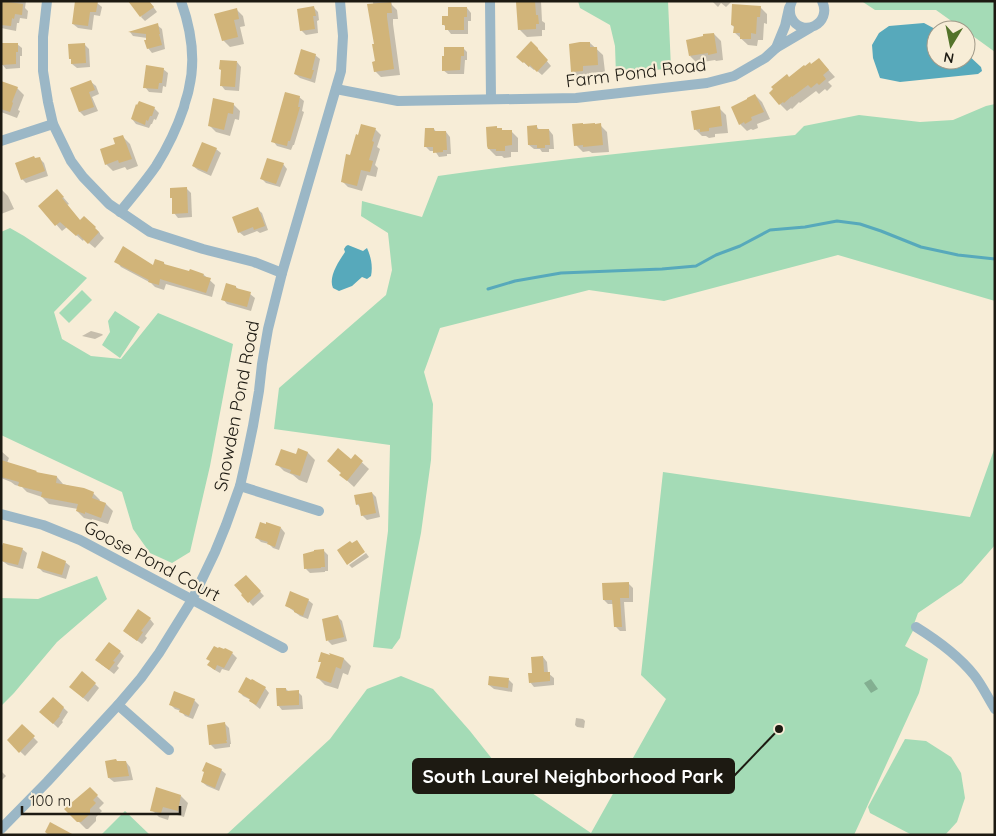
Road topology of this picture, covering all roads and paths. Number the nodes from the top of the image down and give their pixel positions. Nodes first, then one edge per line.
1 (47, 1) edge
2 (181, 1) edge
3 (340, 1) edge
4 (490, 1) edge
5 (822, 1) edge
6 (790, 5) edge
7 (810, 28) junction
8 (776, 48) junction
9 (336, 89) junction
10 (491, 99) junction
11 (53, 124) junction
12 (1, 140) edge
13 (120, 212) junction
14 (282, 273) junction
15 (240, 486) junction
16 (319, 511) dead end
17 (1, 514) edge
18 (192, 600) junction
19 (916, 627) dead end
20 (283, 648) dead end
21 (118, 705) junction
22 (995, 709) edge
23 (169, 750) dead end
24 (1, 828) edge

1 - 11 street
2 - 13 street
3 - 9 street, Snowden Pond Road
4 - 10 street
5 - 7 street, Farm Pond Road
6 - 7 street
6 - 8 street
7 - 8 street, Farm Pond Road
8 - 10 street, Farm Pond Road
9 - 10 street, Farm Pond Road
9 - 14 street, Snowden Pond Road
11 - 12 street
11 - 13 street
13 - 14 street
14 - 15 street, Snowden Pond Road
15 - 16 street
15 - 18 street, Snowden Pond Road
17 - 18 street, Goose Pond Court
18 - 20 street, Goose Pond Court
18 - 21 street, Snowden Pond Road
19 - 22 street
21 - 23 street
21 - 24 street, Snowden Pond Road

